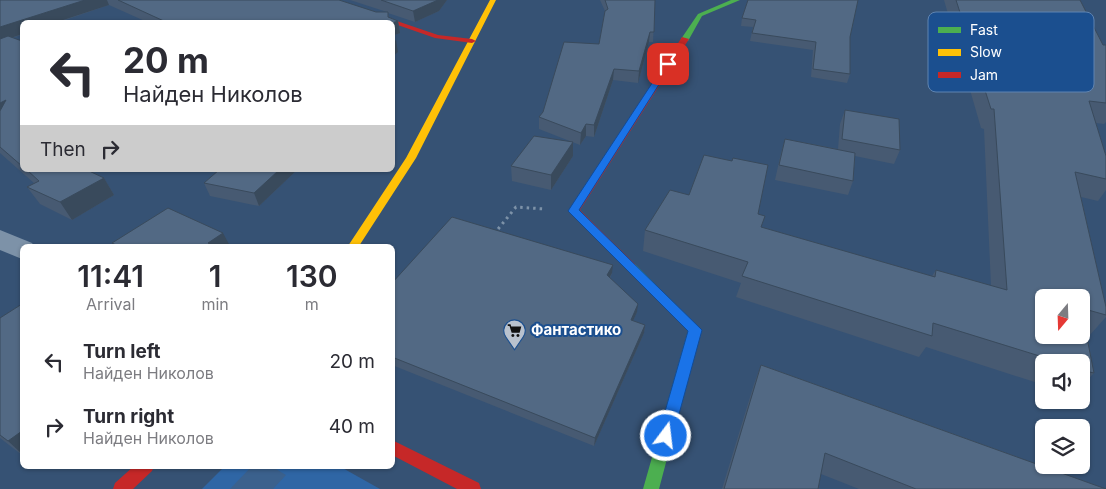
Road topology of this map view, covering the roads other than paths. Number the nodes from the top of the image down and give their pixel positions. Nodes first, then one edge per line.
1 (329, 0) edge
2 (493, 0) edge
3 (737, 0) edge
4 (387, 20) edge
5 (395, 23) edge
6 (472, 41) junction
7 (0, 238) edge
8 (354, 244) edge
9 (20, 249) edge
10 (395, 449) edge
11 (143, 469) edge
12 (121, 489) edge
13 (472, 489) edge
14 (651, 489) edge

1 - 4 street
2 - 6 street
3 - 14 street
5 - 6 street
6 - 8 street
7 - 9 street
10 - 13 street
11 - 12 street

